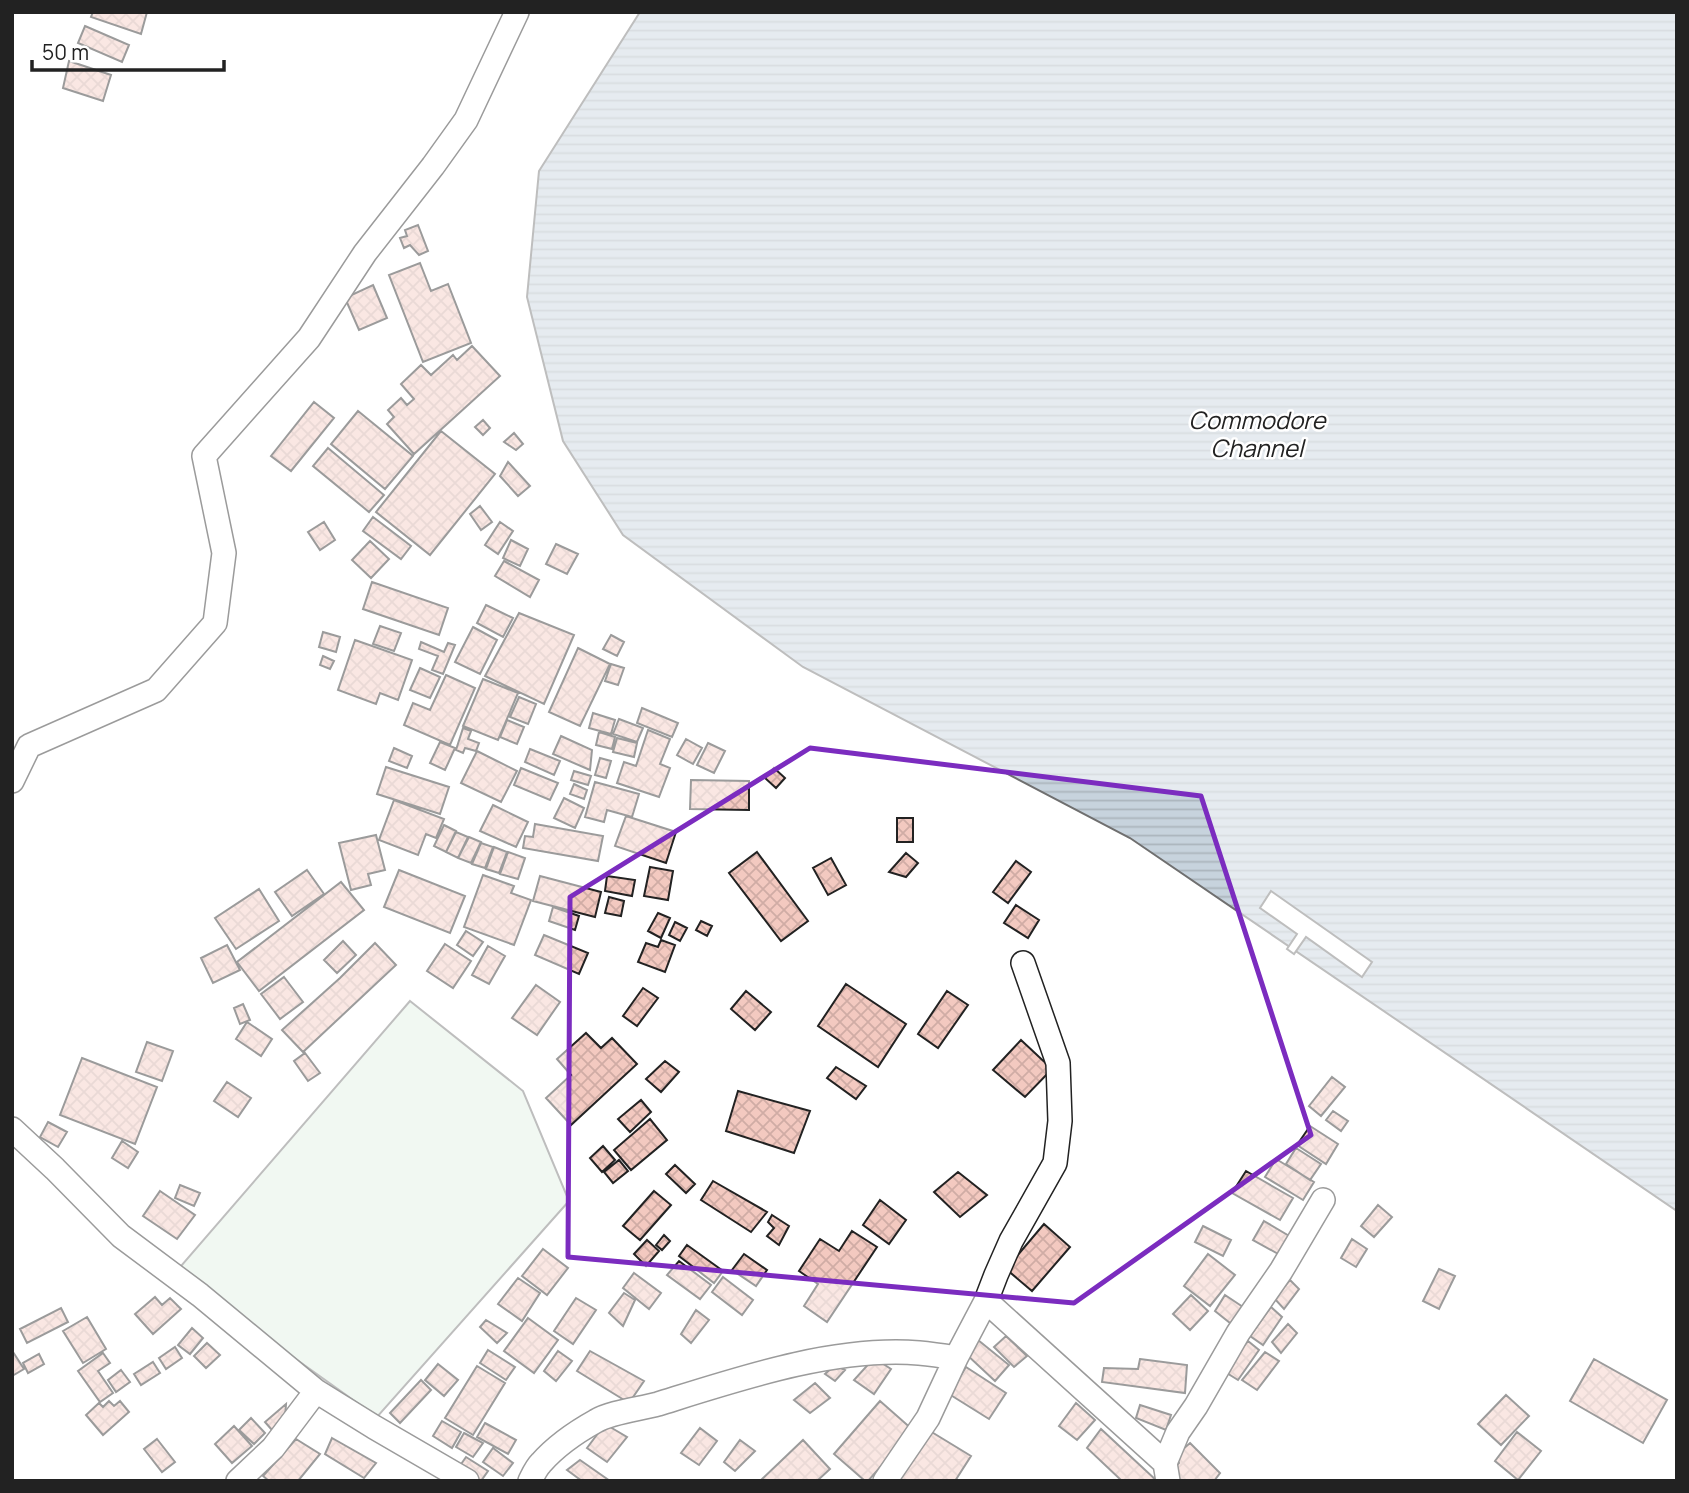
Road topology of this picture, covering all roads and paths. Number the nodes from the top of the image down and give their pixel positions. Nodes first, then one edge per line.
1 (517, 12) edge
2 (12, 780) edge
3 (1023, 962) dead end
4 (12, 1129) edge
5 (1323, 1200) dead end
6 (986, 1301) junction
7 (956, 1358) junction
8 (316, 1391) junction
9 (1166, 1472) edge
10 (237, 1481) edge
11 (467, 1481) edge
12 (530, 1481) edge
13 (885, 1481) edge

1 - 2 street
3 - 6 street
4 - 8 street
5 - 9 street
6 - 7 street
6 - 9 street
7 - 12 street
7 - 13 street
8 - 10 street
8 - 11 street

